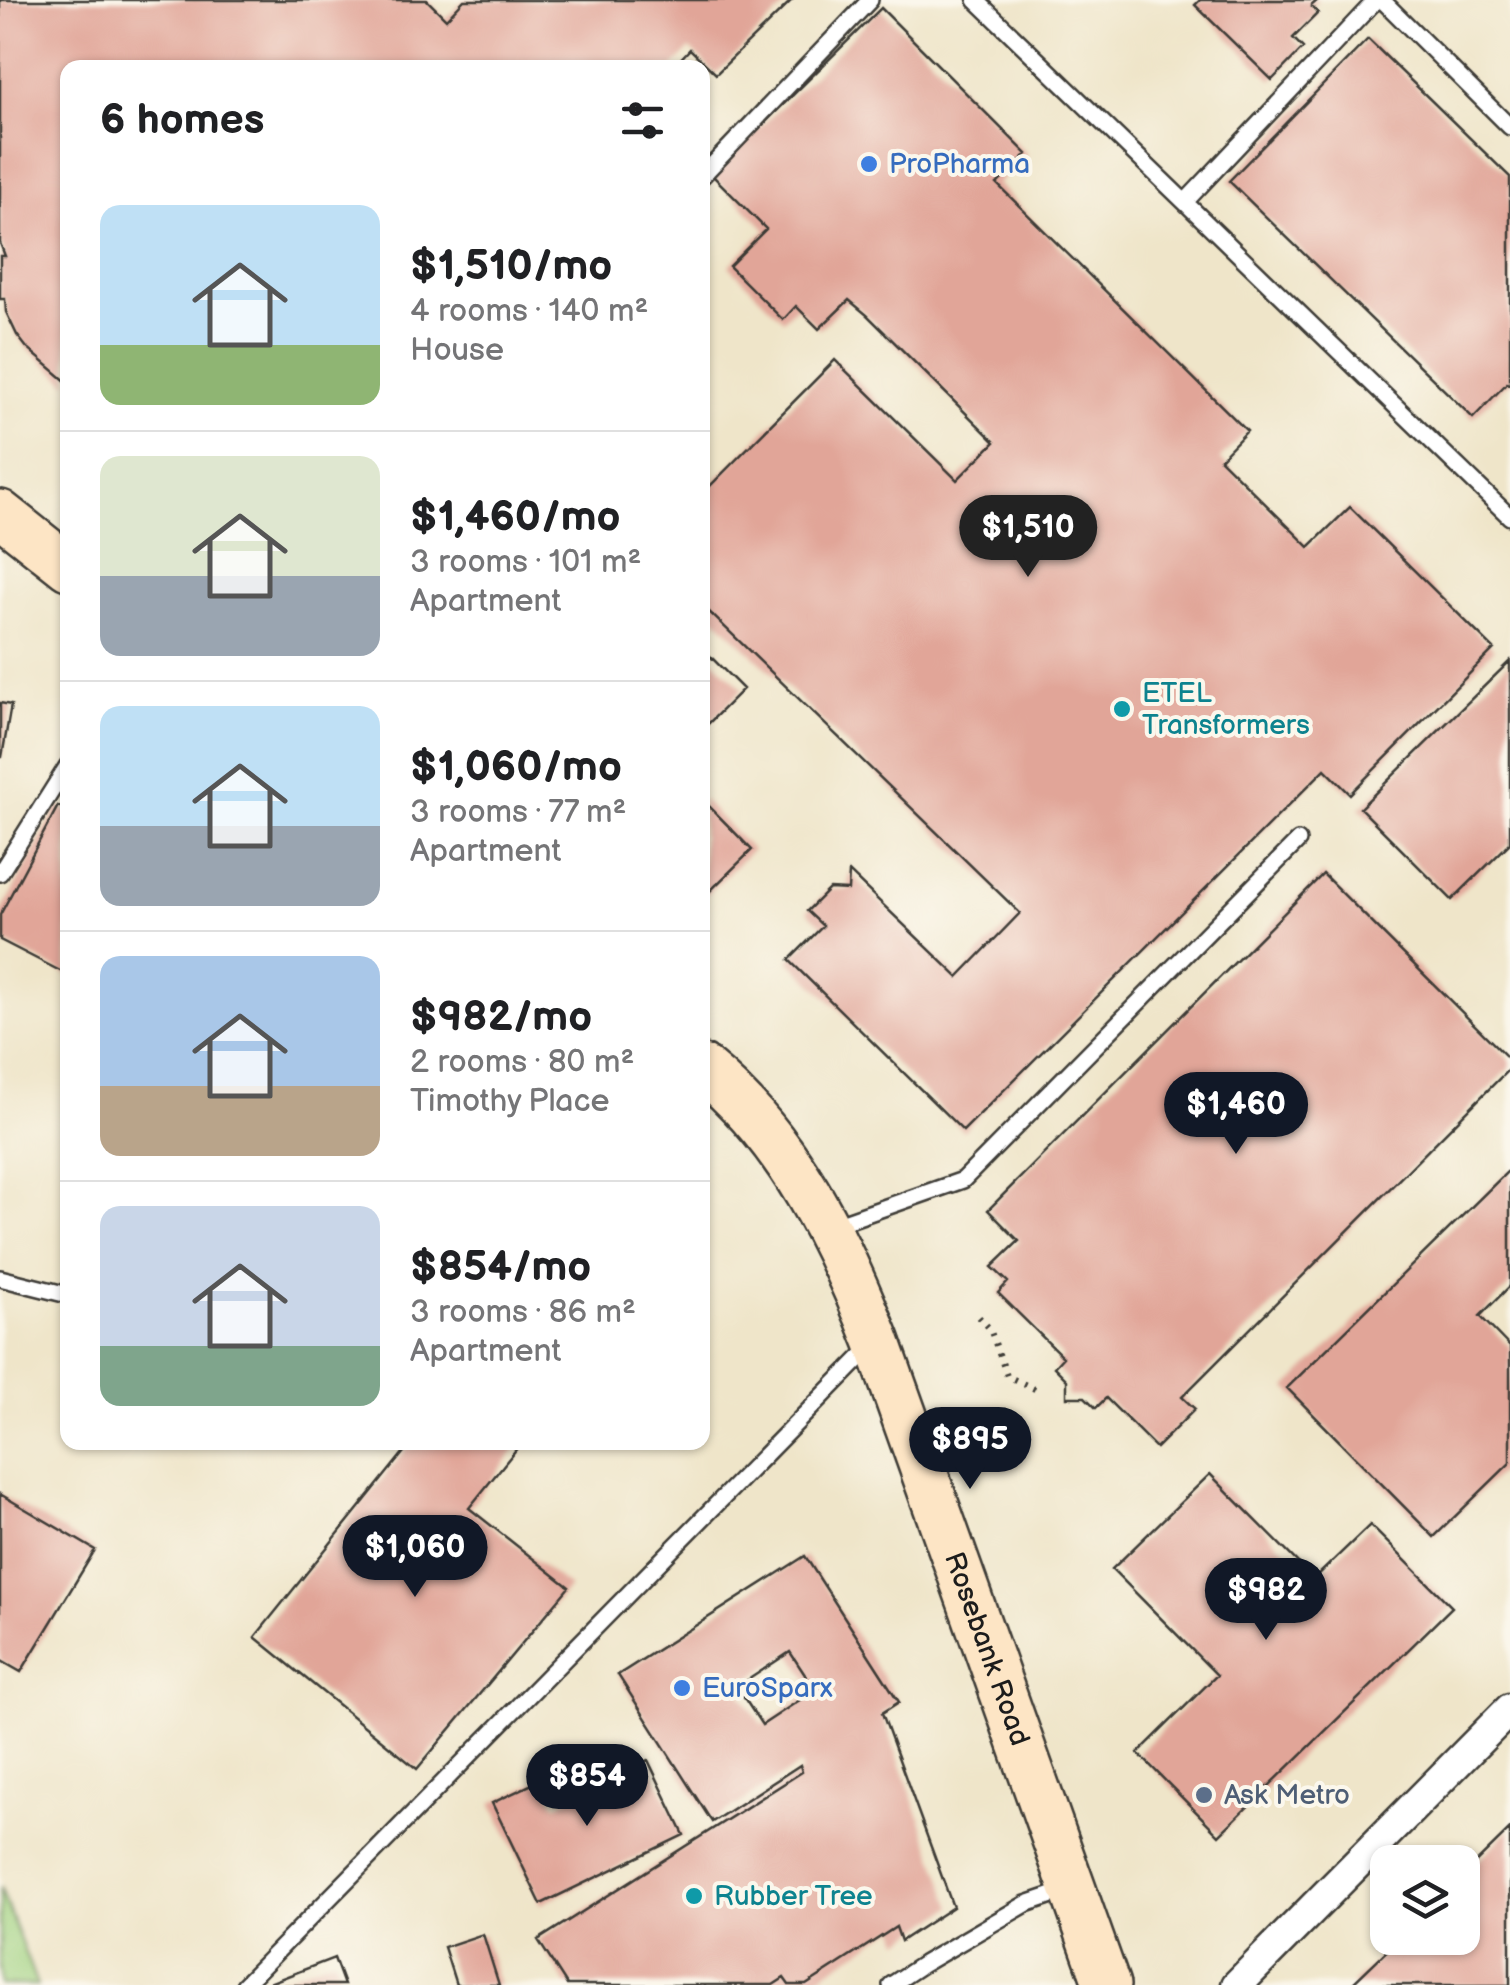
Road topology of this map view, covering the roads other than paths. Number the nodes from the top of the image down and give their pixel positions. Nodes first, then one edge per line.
1 (870, 0) edge
2 (976, 0) edge
3 (1379, 0) edge
4 (1510, 128) edge
5 (710, 168) edge
6 (1184, 202) junction
7 (0, 514) edge
8 (1510, 517) edge
9 (60, 561) edge
10 (60, 778) edge
11 (1298, 841) dead end
12 (0, 874) edge
13 (710, 1076) edge
14 (828, 1228) junction
15 (0, 1278) edge
16 (60, 1293) edge
17 (877, 1340) junction
18 (1508, 1716) edge
19 (1073, 1888) junction
20 (244, 1985) edge
21 (891, 1985) edge
22 (1107, 1985) edge
23 (1237, 1985) edge

1 - 5 lane
2 - 6 lane
3 - 4 lane
3 - 6 lane
6 - 8 lane
7 - 9 main road
10 - 12 lane
11 - 14 lane
13 - 14 main road, Rosebank Road
14 - 17 main road, Rosebank Road
15 - 16 lane
17 - 19 main road, Rosebank Road
17 - 20 lane
18 - 23 street
19 - 21 lane
19 - 22 main road, Rosebank Road

